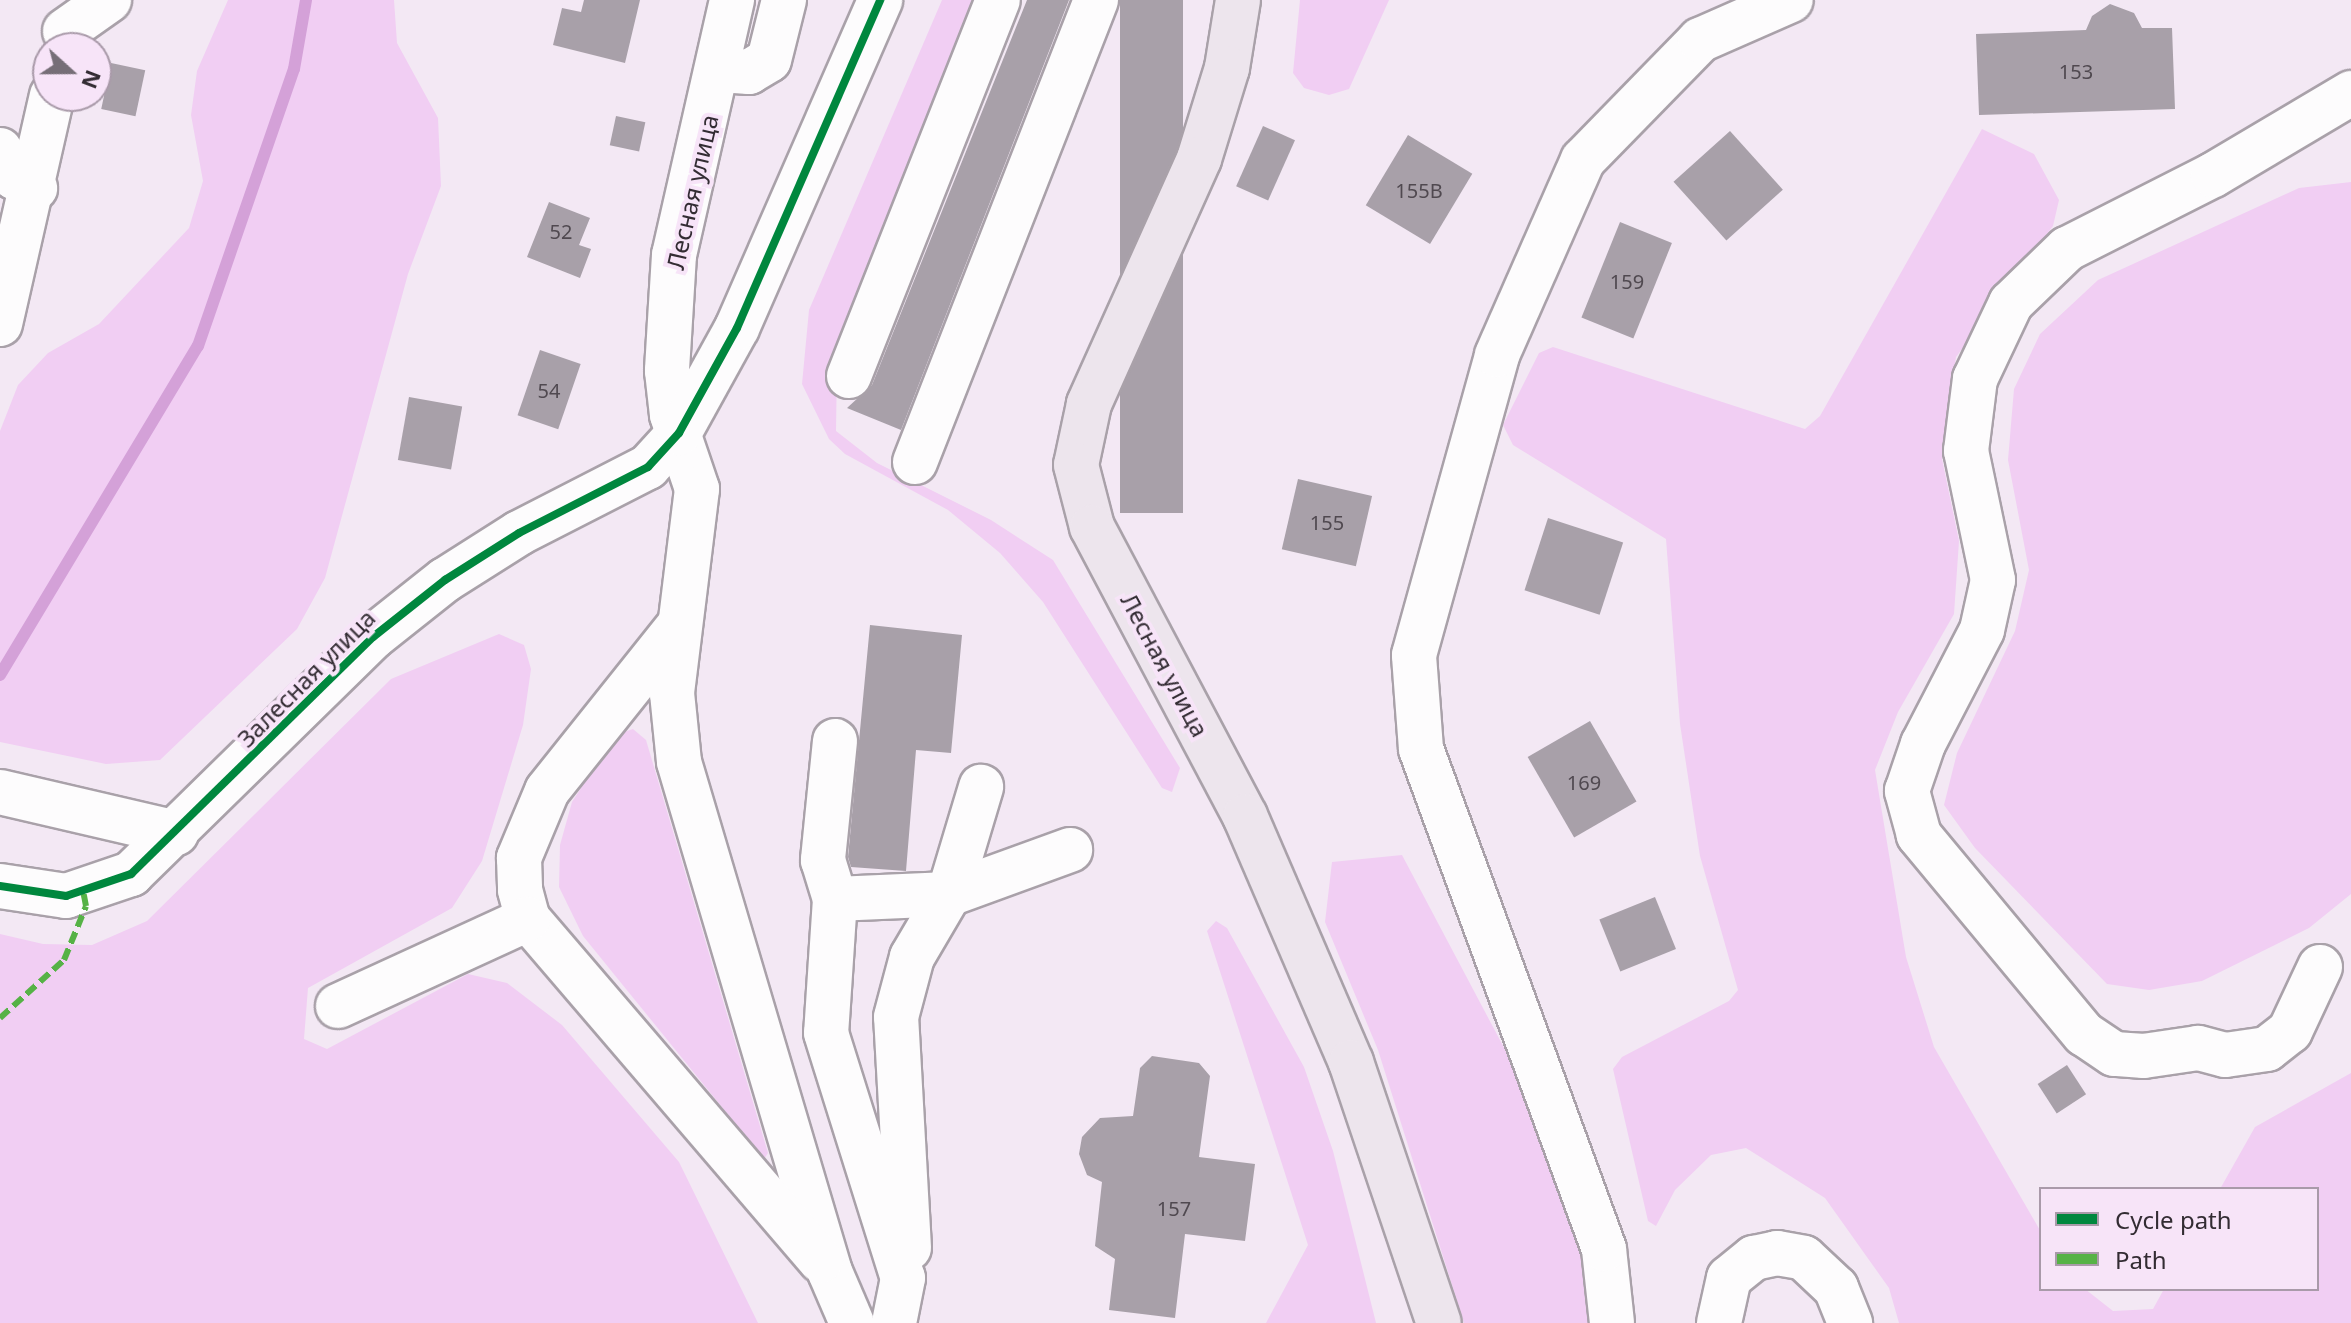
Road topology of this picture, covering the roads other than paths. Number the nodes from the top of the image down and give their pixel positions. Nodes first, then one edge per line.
1 (109, 0) edge
2 (732, 0) edge
3 (784, 0) edge
4 (880, 0) edge
5 (998, 0) edge
6 (1096, 0) edge
7 (1238, 0) edge
8 (1791, 0) edge
9 (65, 26) edge
10 (720, 70) junction
11 (2351, 93) edge
12 (49, 112) edge
13 (0, 150) edge
14 (35, 188) junction
15 (0, 324) edge
16 (849, 376) dead end
17 (679, 433) junction
18 (915, 462) dead end
19 (677, 628) junction
20 (835, 741) dead end
21 (981, 787) dead end
22 (0, 792) edge
23 (176, 833) junction
24 (1070, 850) dead end
25 (0, 886) edge
26 (949, 894) junction
27 (835, 899) junction
28 (528, 919) junction
29 (2320, 967) dead end
30 (338, 1006) dead end
31 (830, 1272) junction
32 (903, 1278) junction
33 (852, 1323) edge
34 (894, 1323) edge
35 (1439, 1323) edge
36 (1612, 1323) edge
37 (1719, 1323) edge
38 (1850, 1323) edge

1 - 9 street
2 - 10 street, Лесная улица
3 - 10 street
4 - 17 street, Залесная улица
5 - 16 street
6 - 18 street
7 - 35 main road, Лесная улица
8 - 36 street
10 - 17 street, Лесная улица
11 - 29 street
12 - 14 street
13 - 14 street
14 - 15 street
17 - 19 street, Лесная улица
17 - 23 street, Залесная улица
19 - 28 street
19 - 31 street, Лесная улица
20 - 27 street
21 - 26 street
22 - 23 street
23 - 25 street, Залесная улица
24 - 26 street
26 - 27 street
26 - 32 street
27 - 32 street
28 - 30 street
28 - 31 street
31 - 33 street
32 - 34 street
37 - 38 street

